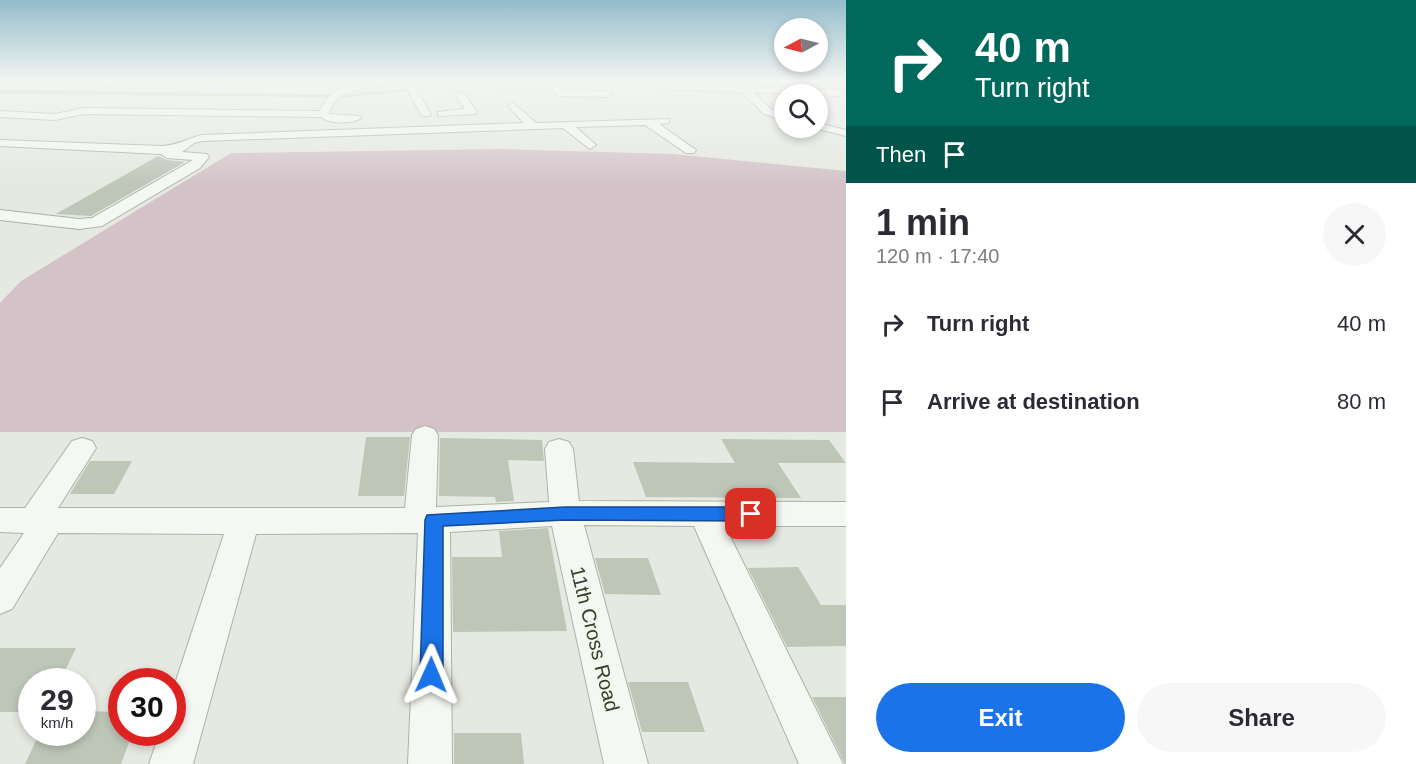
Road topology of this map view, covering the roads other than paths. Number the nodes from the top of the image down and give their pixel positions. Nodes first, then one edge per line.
1 (28, 116) edge
2 (32, 116) joint
3 (60, 116) edge
4 (325, 116) edge
5 (523, 116) edge
6 (562, 116) edge
7 (53, 117) junction
8 (364, 117) dead end
9 (828, 119) edge
10 (837, 119) dead end
11 (665, 121) dead end
12 (648, 122) junction
13 (83, 124) dead end
14 (570, 125) junction
15 (533, 126) junction
16 (828, 128) edge
17 (20, 132) dead end
18 (844, 132) edge
19 (151, 138) dead end
20 (0, 143) edge
21 (590, 146) dead end
22 (690, 150) dead end
23 (0, 152) edge
24 (0, 215) edge
25 (425, 435) dead end
26 (82, 448) dead end
27 (559, 449) dead end
28 (565, 513) junction
29 (704, 514) junction
30 (846, 514) edge
31 (0, 520) edge
32 (41, 520) junction
33 (427, 520) junction
34 (244, 522) junction
35 (0, 598) edge
36 (171, 764) edge
37 (430, 764) edge
38 (626, 764) edge
39 (821, 764) edge

1 - 2 street
2 - 7 street
3 - 7 street
4 - 8 street
5 - 15 street
6 - 14 street
7 - 13 street
9 - 10 street
11 - 12 street
12 - 14 street
12 - 22 street
14 - 15 street
14 - 21 street
15 - 20 street
16 - 18 street
17 - 19 street
23 - 24 street
25 - 33 street
26 - 32 street
27 - 28 street, 11th Cross Road
28 - 29 street
28 - 33 street
28 - 38 street, 11th Cross Road
29 - 30 street
29 - 39 street
31 - 32 street
32 - 34 street
32 - 35 street
33 - 34 street
33 - 37 street
34 - 36 street

